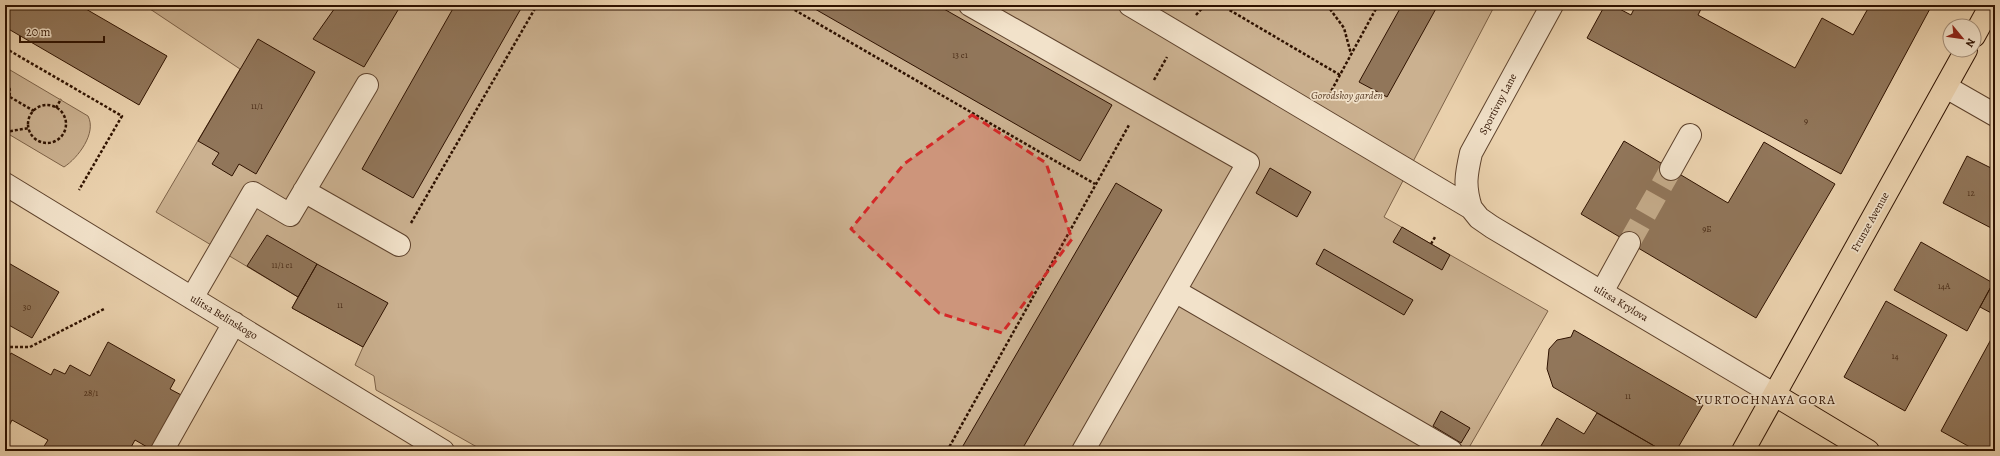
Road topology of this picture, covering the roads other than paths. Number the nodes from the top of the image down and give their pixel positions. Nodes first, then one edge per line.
1 (970, 5) edge
2 (1130, 5) edge
3 (1552, 5) edge
4 (1991, 5) edge
5 (1982, 21) edge
6 (1962, 58) edge
7 (367, 85) dead end
8 (1946, 88) junction
9 (1995, 114) edge
10 (1690, 135) dead end
11 (1671, 169) tunnel mouth
12 (5, 184) edge
13 (304, 191) junction
14 (1471, 208) junction
15 (1629, 243) tunnel mouth
16 (399, 245) road end
17 (1175, 291) junction
18 (1602, 292) junction
19 (192, 298) junction
20 (234, 323) junction
21 (1775, 396) junction
22 (162, 451) edge
23 (444, 451) edge
24 (1083, 451) edge
25 (1451, 451) edge
26 (1743, 451) edge
27 (1868, 451) edge

1 - 17 street
2 - 14 street, ulitsa Krylova
3 - 14 street, Sportivny Lane
4 - 5 main road
6 - 8 main road, Frunze Avenue
7 - 13 street
8 - 9 street
8 - 21 main road, Frunze Avenue
10 - 11 street
12 - 19 street, ulitsa Belinskogo
13 - 16 street
13 - 19 street
14 - 18 street, ulitsa Krylova
15 - 18 street
17 - 24 street
17 - 25 street
18 - 21 street, ulitsa Krylova
19 - 20 street, ulitsa Belinskogo
20 - 22 street
20 - 23 street, ulitsa Belinskogo
21 - 26 main road, Frunze Avenue
21 - 27 main road

